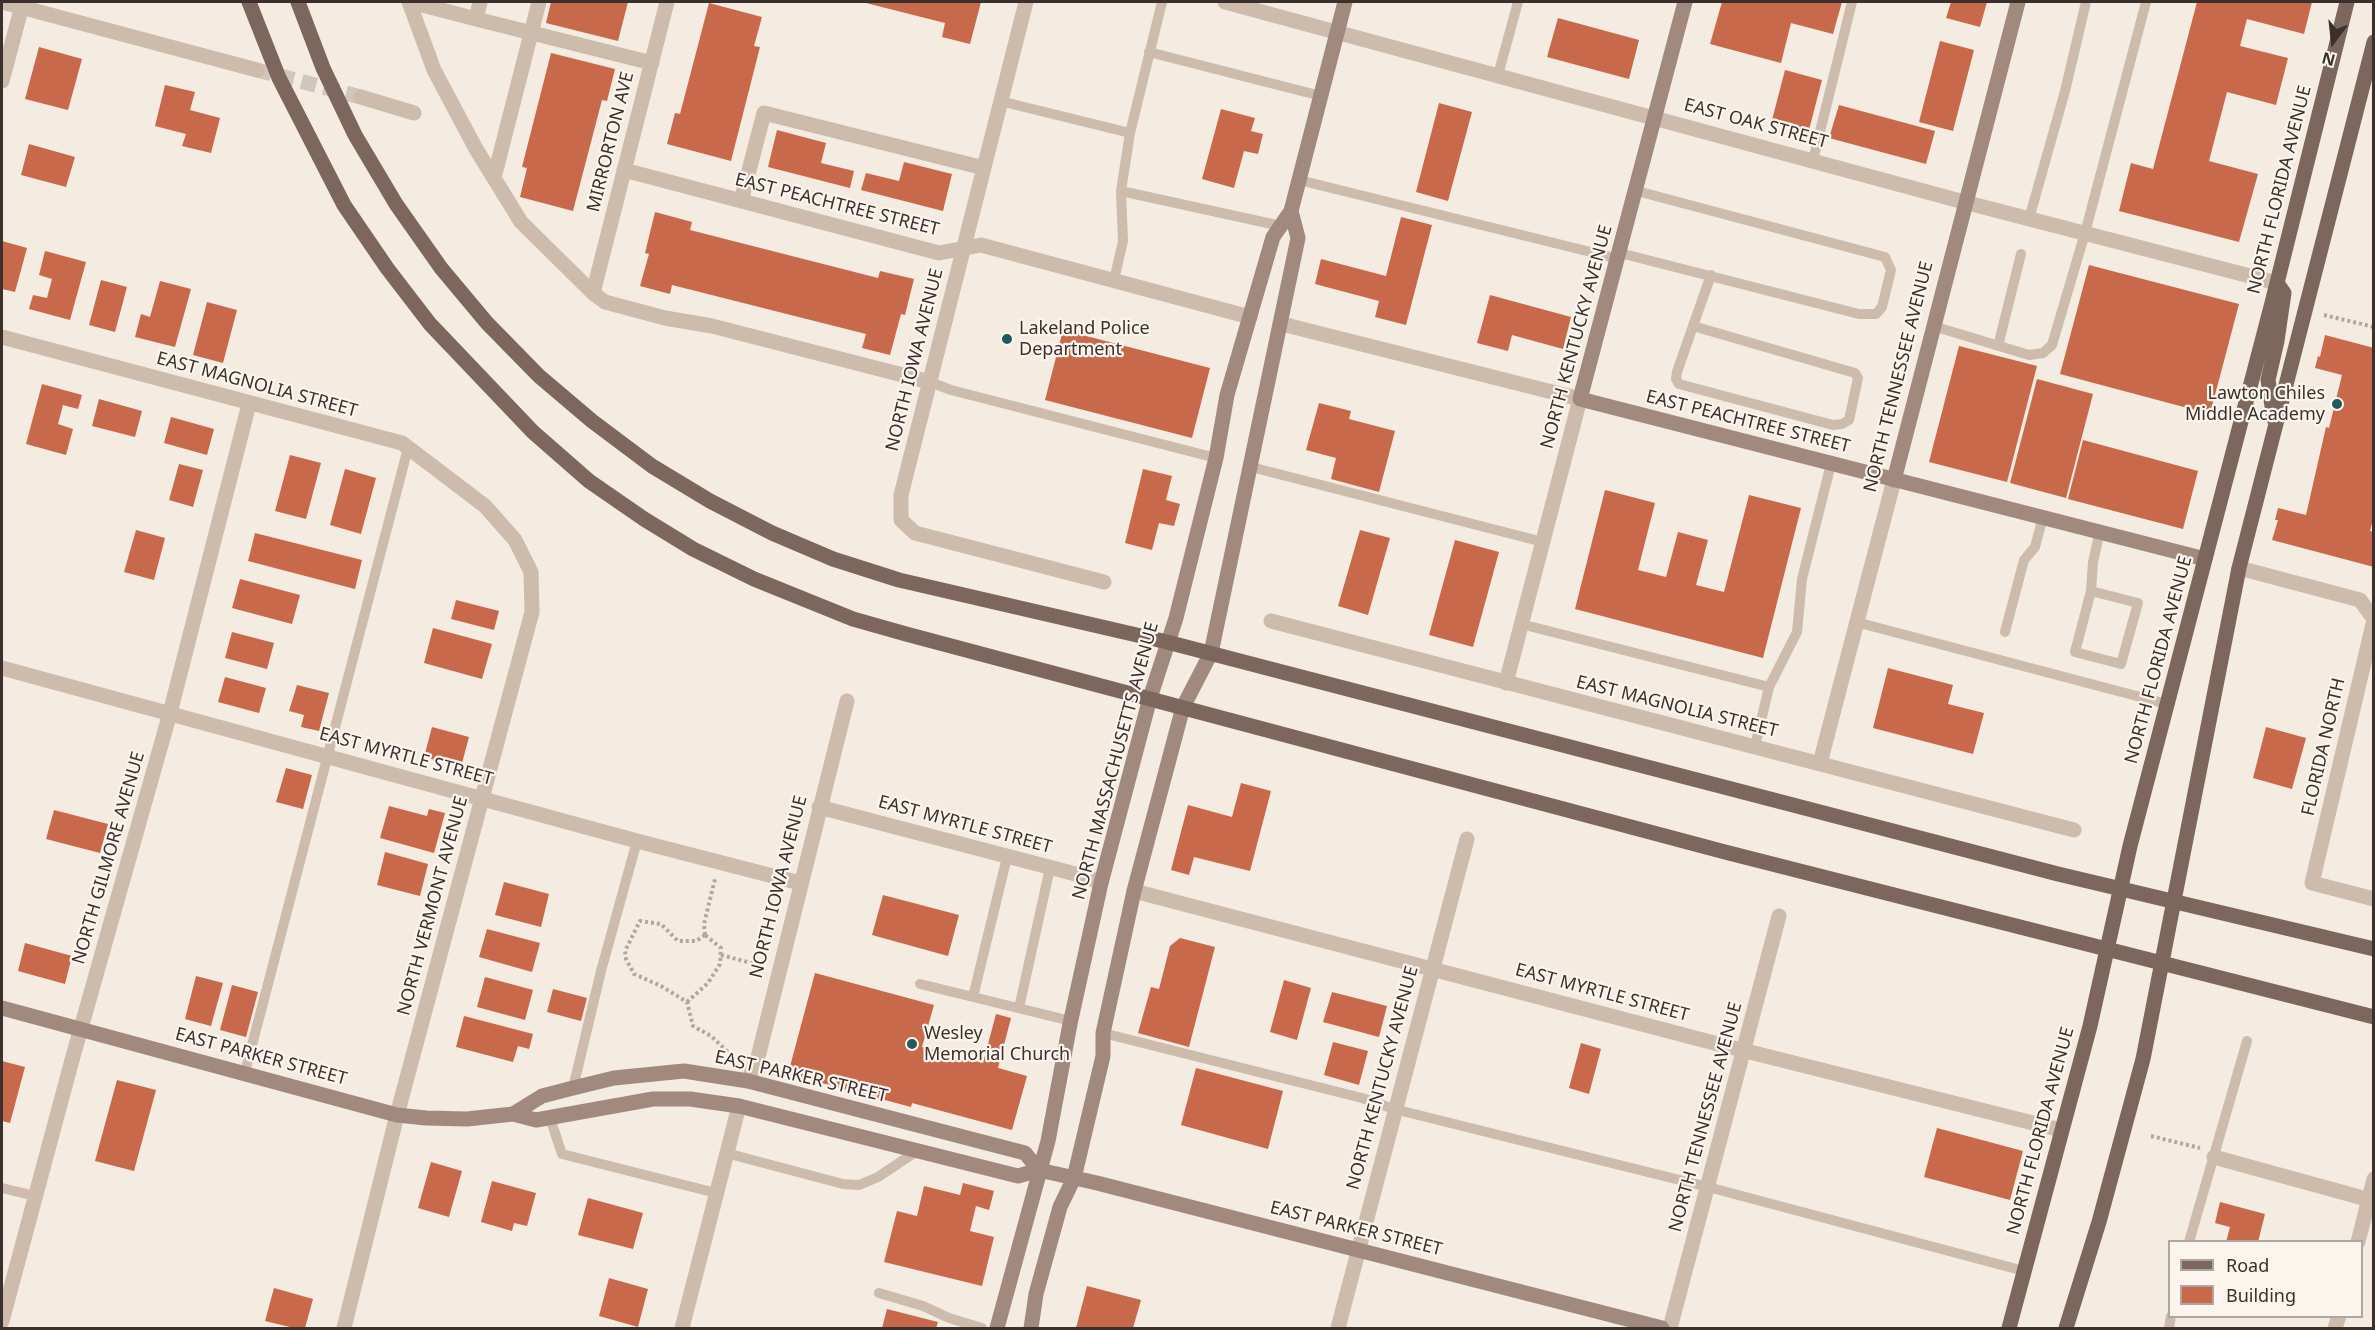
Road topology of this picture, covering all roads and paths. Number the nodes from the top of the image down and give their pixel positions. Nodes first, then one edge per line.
1 (2, 2) edge
2 (249, 2) edge
3 (298, 2) edge
4 (410, 2) edge
5 (480, 2) edge
6 (539, 2) edge
7 (667, 2) edge
8 (1026, 2) edge
9 (1162, 2) edge
10 (1225, 2) edge
11 (1346, 2) edge
12 (1518, 2) edge
13 (1685, 2) edge
14 (1852, 2) edge
15 (2018, 2) edge
16 (2086, 2) edge
17 (2146, 2) edge
18 (2348, 2) edge
19 (22, 4) edge
20 (476, 19) junction
21 (1337, 31) junction
22 (531, 33) junction
23 (2373, 42) edge
24 (1149, 52) junction
25 (652, 63) junction
26 (257, 70) tunnel mouth
27 (1498, 75) junction
28 (2, 81) edge
29 (1321, 96) junction
30 (361, 98) tunnel mouth
31 (1000, 101) junction
32 (414, 113) dead end
33 (1656, 117) junction
34 (1130, 133) junction
35 (1812, 160) junction
36 (984, 168) junction
37 (624, 171) junction
38 (494, 178) junction
39 (1299, 180) junction
40 (1121, 191) junction
41 (1637, 191) junction
42 (741, 201) junction
43 (1964, 202) junction
44 (1291, 211) junction
45 (2029, 219) junction
46 (1281, 226) junction
47 (2085, 233) junction
48 (963, 249) junction
49 (2021, 254) dead end
50 (1620, 256) junction
51 (1711, 275) junction
52 (1114, 280) junction
53 (2277, 283) junction
54 (593, 293) junction
55 (2324, 315) dead end
56 (1250, 316) junction
57 (1282, 324) junction
58 (1694, 326) junction
59 (1933, 326) junction
60 (2373, 327) edge
61 (2, 337) edge
62 (1998, 346) junction
63 (930, 382) junction
64 (1580, 399) junction
65 (249, 404) junction
66 (2275, 424) junction
67 (408, 448) junction
68 (1216, 458) junction
69 (1831, 464) junction
70 (1251, 467) junction
71 (1894, 480) junction
72 (485, 506) joint
73 (2043, 517) junction
74 (2100, 531) junction
75 (1543, 542) junction
76 (2205, 559) junction
77 (2239, 568) junction
78 (1104, 582) dead end
79 (2091, 591) junction
80 (2373, 620) edge
81 (1271, 621) dead end
82 (1856, 622) junction
83 (1521, 624) junction
84 (2005, 632) dead end
85 (1167, 642) junction
86 (1211, 653) junction
87 (2, 668) edge
88 (1506, 683) junction
89 (1769, 687) junction
90 (1150, 698) junction
91 (847, 701) dead end
92 (2167, 704) junction
93 (1183, 707) junction
94 (170, 713) junction
95 (1755, 747) junction
96 (329, 757) junction
97 (1820, 763) junction
98 (483, 799) junction
99 (819, 807) junction
100 (2074, 830) dead end
101 (1467, 839) dead end
102 (637, 842) junction
103 (1006, 857) junction
104 (1050, 868) junction
105 (715, 879) dead end
106 (800, 883) junction
107 (1101, 883) junction
108 (2121, 888) junction
109 (1134, 891) junction
110 (2373, 899) edge
111 (2174, 900) junction
112 (1779, 916) dead end
113 (705, 935) junction
114 (2373, 949) edge
115 (2108, 950) junction
116 (721, 955) junction
117 (755, 964) dead end
118 (2163, 964) junction
119 (1432, 968) junction
120 (920, 984) dead end
121 (974, 997) junction
122 (687, 1002) junction
123 (2, 1008) edge
124 (1019, 1008) junction
125 (2373, 1017) edge
126 (1071, 1021) junction
127 (81, 1029) junction
128 (1103, 1033) junction
129 (2247, 1041) dead end
130 (1744, 1049) junction
131 (728, 1052) dead end
132 (245, 1072) junction
133 (748, 1081) junction
134 (573, 1088) junction
135 (739, 1106) junction
136 (1394, 1109) junction
137 (513, 1113) junction
138 (398, 1115) junction
139 (550, 1118) junction
140 (2061, 1130) junction
141 (2151, 1136) dead end
142 (917, 1151) junction
143 (726, 1153) junction
144 (2215, 1154) junction
145 (1039, 1170) junction
146 (1074, 1178) junction
147 (2373, 1179) edge
148 (1708, 1187) junction
149 (2, 1188) edge
150 (716, 1193) junction
151 (35, 1196) junction
152 (2371, 1201) edge
153 (2191, 1240) edge
154 (2359, 1240) edge
155 (1358, 1250) junction
156 (2024, 1271) junction
157 (879, 1293) dead end
158 (2, 1321) edge
159 (966, 1326) edge
160 (344, 1329) edge
161 (682, 1329) edge
162 (982, 1329) edge
163 (997, 1329) edge
164 (1031, 1329) edge
165 (1338, 1329) edge
166 (1662, 1329) edge
167 (1670, 1329) edge
168 (2009, 1329) edge
169 (2066, 1329) edge

1 - 19 street
2 - 90 main road
3 - 85 main road
4 - 20 street
4 - 38 street
5 - 20 street
6 - 22 street
7 - 25 street, MIRRORTON AVE
8 - 31 street, NORTH IOWA AVENUE
9 - 24 lane
10 - 21 street, EAST OAK STREET
11 - 21 street, NORTH MASSACHUSETTS AVENUE
12 - 27 lane
13 - 33 street, NORTH KENTUCKY AVENUE
14 - 35 lane
15 - 43 street, NORTH TENNESSEE AVENUE
16 - 45 lane
17 - 47 lane
18 - 53 main road, NORTH FLORIDA AVENUE
19 - 26 street
19 - 28 street
20 - 22 street
21 - 27 street, EAST OAK STREET
21 - 29 street, NORTH MASSACHUSETTS AVENUE
22 - 25 street
22 - 38 street
23 - 66 main road
24 - 29 lane
24 - 34 lane
25 - 37 street, MIRRORTON AVE
27 - 33 street, EAST OAK STREET
29 - 39 street, NORTH MASSACHUSETTS AVENUE
30 - 32 street
31 - 34 lane
31 - 36 street, NORTH IOWA AVENUE
33 - 35 street, EAST OAK STREET
33 - 41 street, NORTH KENTUCKY AVENUE
34 - 40 lane
35 - 43 street, EAST OAK STREET
36 - 42 street
36 - 48 street, NORTH IOWA AVENUE
37 - 42 street, EAST PEACHTREE STREET
37 - 54 street, MIRRORTON AVE
38 - 54 street
39 - 44 street, NORTH MASSACHUSETTS AVENUE
39 - 50 lane
40 - 46 lane
40 - 52 lane
41 - 50 street, NORTH KENTUCKY AVENUE
41 - 51 lane
42 - 48 street, EAST PEACHTREE STREET
43 - 45 street, EAST OAK STREET
43 - 59 street, NORTH TENNESSEE AVENUE
44 - 46 street, NORTH MASSACHUSETTS AVENUE
44 - 57 street, NORTH MASSACHUSETTS AVENUE
45 - 47 street, EAST OAK STREET
46 - 56 street, NORTH MASSACHUSETTS AVENUE
47 - 53 street, EAST OAK STREET
47 - 62 lane
48 - 52 street, EAST PEACHTREE STREET
48 - 63 street, NORTH IOWA AVENUE
49 - 62 lane
50 - 51 lane
50 - 64 street, NORTH KENTUCKY AVENUE
51 - 58 lane
52 - 56 street, EAST PEACHTREE STREET
53 - 66 main road
53 - 76 main road, NORTH FLORIDA AVENUE
54 - 63 street
55 - 60 path
56 - 68 street, NORTH MASSACHUSETTS AVENUE
57 - 64 street, EAST PEACHTREE STREET
57 - 70 street, NORTH MASSACHUSETTS AVENUE
58 - 58 lane
59 - 62 lane
59 - 71 street, NORTH TENNESSEE AVENUE
61 - 65 street, EAST MAGNOLIA STREET
63 - 68 lane
63 - 78 street, NORTH IOWA AVENUE
64 - 69 street, EAST PEACHTREE STREET
64 - 75 street, NORTH KENTUCKY AVENUE
65 - 67 street, EAST MAGNOLIA STREET
65 - 94 street, NORTH GILMORE AVENUE
66 - 77 main road
67 - 72 street, EAST MAGNOLIA STREET
67 - 96 lane
68 - 85 street, NORTH MASSACHUSETTS AVENUE
69 - 71 street, EAST PEACHTREE STREET
69 - 89 lane
70 - 75 lane
70 - 86 street, NORTH MASSACHUSETTS AVENUE
71 - 73 street, EAST PEACHTREE STREET
71 - 82 street, NORTH TENNESSEE AVENUE
72 - 98 street, NORTH VERMONT AVENUE
73 - 74 street, EAST PEACHTREE STREET
73 - 84 lane
74 - 76 street, EAST PEACHTREE STREET
74 - 79 lane
75 - 83 street, NORTH KENTUCKY AVENUE
76 - 92 main road, NORTH FLORIDA AVENUE
77 - 80 street
77 - 111 main road
79 - 79 lane
80 - 110 street, FLORIDA NORTH
81 - 88 street, EAST MAGNOLIA STREET
82 - 92 lane
82 - 97 street, NORTH TENNESSEE AVENUE
83 - 88 street, NORTH KENTUCKY AVENUE
83 - 89 lane
85 - 86 main road
85 - 90 street, NORTH MASSACHUSETTS AVENUE
86 - 93 street, NORTH MASSACHUSETTS AVENUE
86 - 108 main road
87 - 94 street, EAST MYRTLE STREET
88 - 95 street, EAST MAGNOLIA STREET
89 - 95 lane
90 - 93 main road
90 - 107 street, NORTH MASSACHUSETTS AVENUE
91 - 99 street, NORTH IOWA AVENUE
92 - 108 main road, NORTH FLORIDA AVENUE
93 - 109 street, NORTH MASSACHUSETTS AVENUE
93 - 115 main road
94 - 96 street, EAST MYRTLE STREET
94 - 127 street, NORTH GILMORE AVENUE
95 - 97 street, EAST MAGNOLIA STREET
96 - 98 street, EAST MYRTLE STREET
96 - 132 lane
97 - 100 street, EAST MAGNOLIA STREET
98 - 102 street, EAST MYRTLE STREET
98 - 138 street, NORTH VERMONT AVENUE
99 - 103 street, EAST MYRTLE STREET
99 - 106 street, NORTH IOWA AVENUE
101 - 119 street, NORTH KENTUCKY AVENUE
102 - 106 street, EAST MYRTLE STREET
102 - 134 lane
103 - 104 street, EAST MYRTLE STREET
103 - 121 lane
104 - 107 street, EAST MYRTLE STREET
104 - 124 lane
105 - 113 path
106 - 133 street, NORTH IOWA AVENUE
107 - 126 street, NORTH MASSACHUSETTS AVENUE
108 - 111 main road
108 - 115 main road, NORTH FLORIDA AVENUE
109 - 119 street, EAST MYRTLE STREET
109 - 128 street, NORTH MASSACHUSETTS AVENUE
111 - 114 main road
111 - 118 main road
112 - 130 street, NORTH TENNESSEE AVENUE
113 - 116 path
113 - 122 path
115 - 118 main road
115 - 140 main road, NORTH FLORIDA AVENUE
116 - 117 path
116 - 122 path
118 - 125 main road
118 - 169 main road
119 - 130 street, EAST MYRTLE STREET
119 - 136 street, NORTH KENTUCKY AVENUE
120 - 121 lane
121 - 124 lane
122 - 131 path
123 - 127 street, EAST PARKER STREET
124 - 126 lane
126 - 145 street, NORTH MASSACHUSETTS AVENUE
127 - 132 street, EAST PARKER STREET
127 - 151 street, NORTH GILMORE AVENUE
128 - 136 lane
128 - 146 street, NORTH MASSACHUSETTS AVENUE
129 - 144 lane
130 - 140 street, EAST MYRTLE STREET
130 - 148 street, NORTH TENNESSEE AVENUE
132 - 138 street, EAST PARKER STREET
133 - 134 street, EAST PARKER STREET
133 - 145 street, EAST PARKER STREET
134 - 137 street, EAST PARKER STREET
135 - 139 street, EAST PARKER STREET
135 - 142 street, EAST PARKER STREET
135 - 143 street
136 - 148 lane
136 - 155 street, NORTH KENTUCKY AVENUE
137 - 138 street, EAST PARKER STREET
137 - 139 street, EAST PARKER STREET
138 - 160 street, NORTH VERMONT AVENUE
139 - 150 lane
140 - 156 main road, NORTH FLORIDA AVENUE
141 - 144 path
142 - 143 lane
142 - 145 street, EAST PARKER STREET
143 - 150 street
144 - 152 street
144 - 153 lane
145 - 146 street, EAST PARKER STREET
145 - 163 street, NORTH MASSACHUSETTS AVENUE
146 - 155 street, EAST PARKER STREET
146 - 164 street, NORTH MASSACHUSETTS AVENUE
147 - 152 street
148 - 156 lane
148 - 167 street, NORTH TENNESSEE AVENUE
149 - 151 lane
150 - 161 street
151 - 158 street, NORTH GILMORE AVENUE
152 - 154 street
155 - 165 street, NORTH KENTUCKY AVENUE
155 - 166 street, EAST PARKER STREET
156 - 168 main road, NORTH FLORIDA AVENUE
157 - 159 lane
159 - 162 lane

